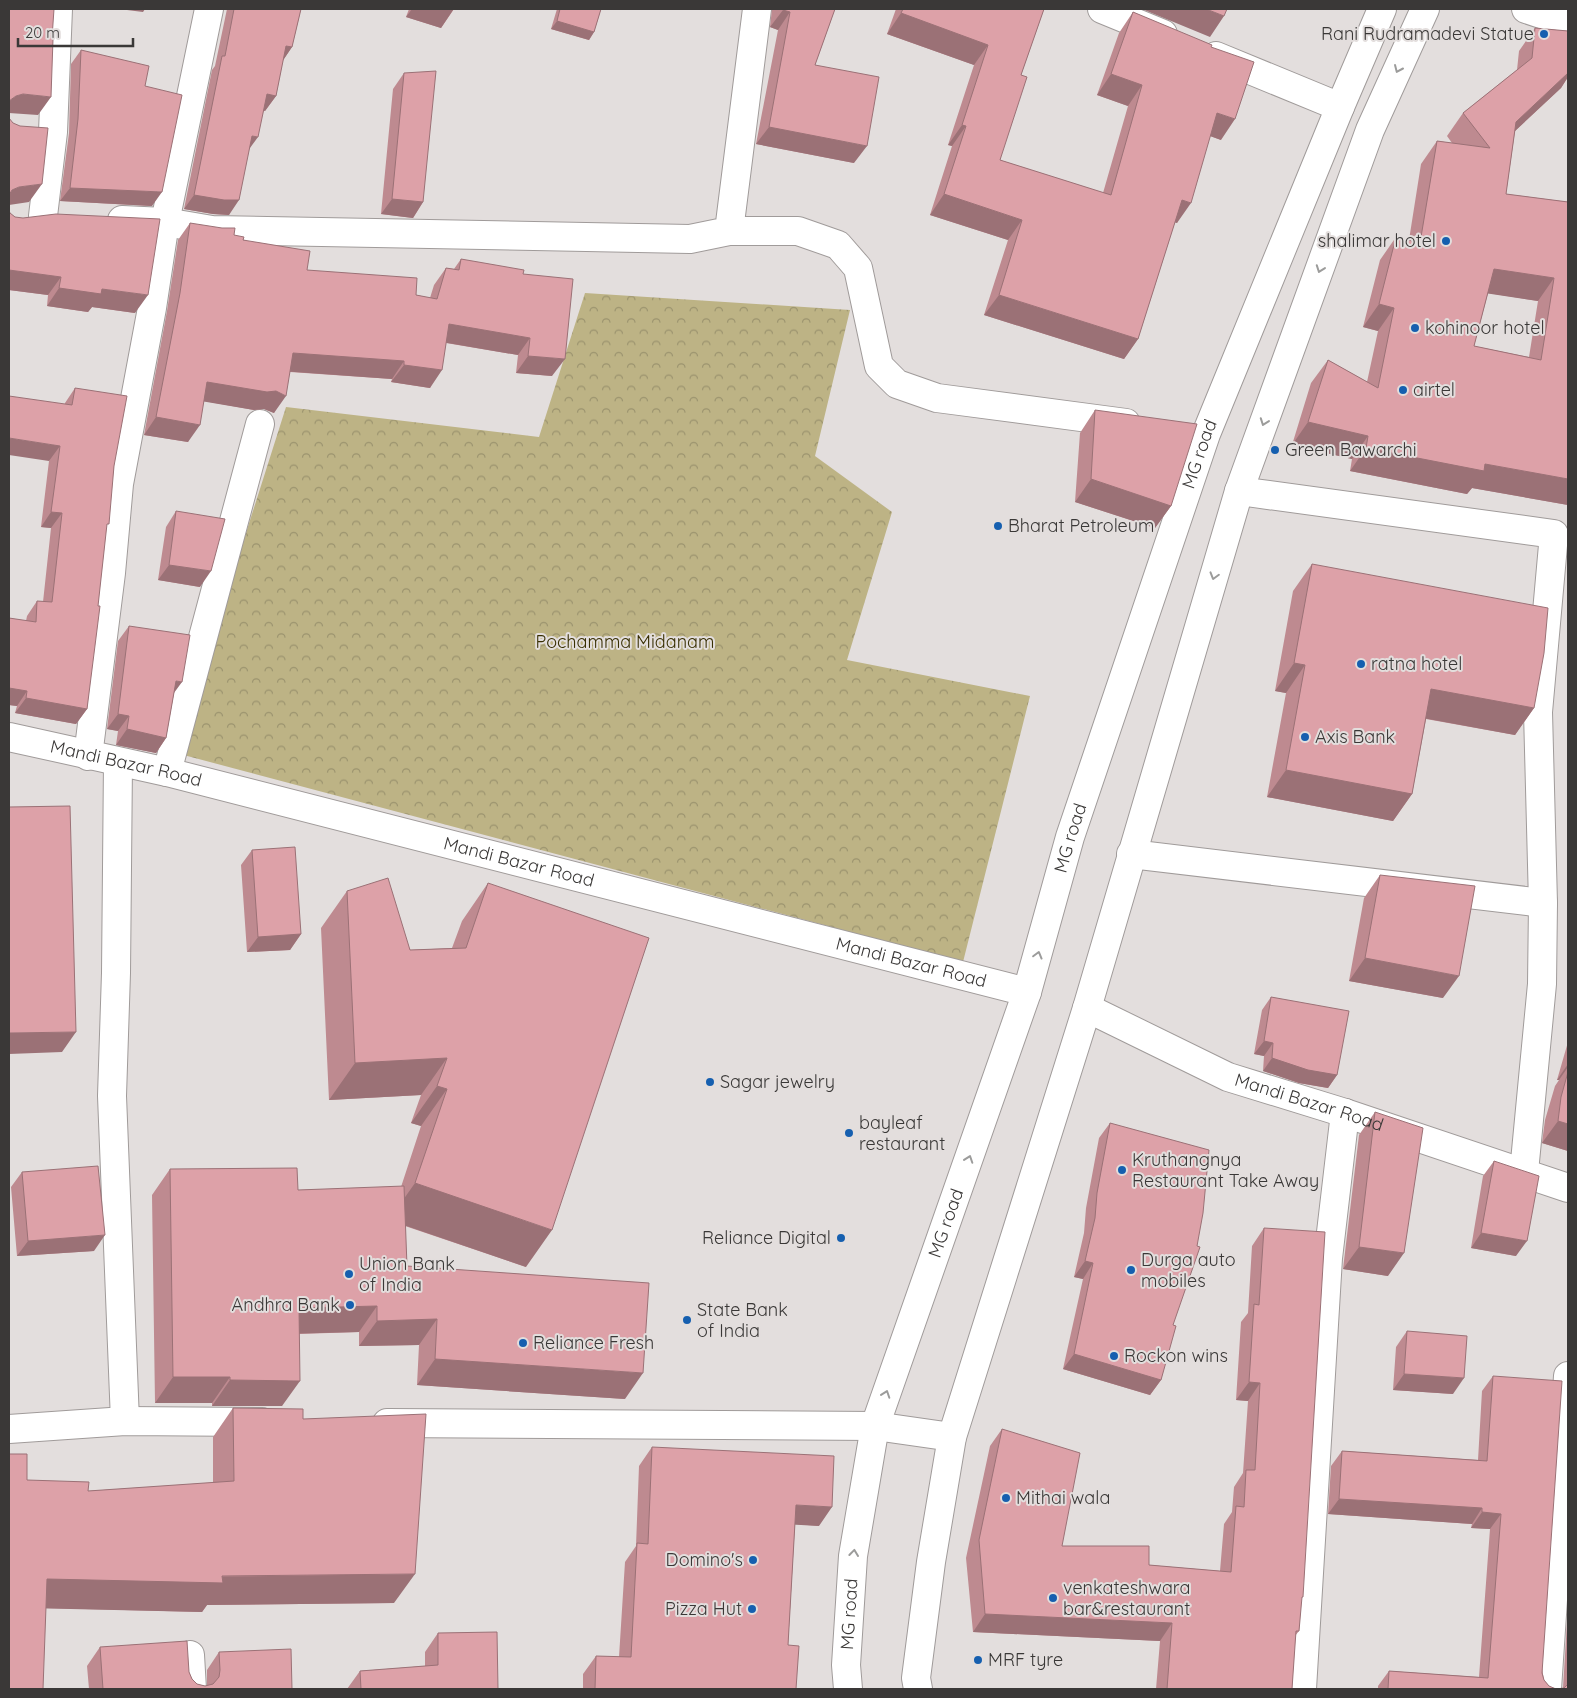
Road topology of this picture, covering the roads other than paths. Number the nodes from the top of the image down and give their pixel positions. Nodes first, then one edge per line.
1 (58, 9) edge
2 (209, 9) edge
3 (757, 9) edge
4 (1102, 9) edge
5 (1382, 9) edge
6 (1425, 9) edge
7 (1526, 9) edge
8 (1568, 23) edge
9 (1340, 107) junction
10 (26, 130) edge
11 (53, 132) junction
12 (71, 218) edge
13 (99, 219) edge
14 (164, 222) junction
15 (729, 230) junction
16 (260, 424) dead end
17 (1149, 426) edge
18 (1178, 430) edge
19 (1206, 434) junction
20 (1239, 491) junction
21 (1561, 534) edge
22 (9, 738) edge
23 (88, 756) junction
24 (118, 762) junction
25 (167, 772) junction
26 (1131, 854) junction
27 (1543, 904) junction
28 (1027, 992) junction
29 (1087, 1008) junction
30 (1345, 1113) junction
31 (1524, 1172) junction
32 (1568, 1188) edge
33 (1568, 1376) edge
34 (125, 1421) junction
35 (287, 1422) edge
36 (366, 1422) edge
37 (875, 1426) junction
38 (9, 1429) edge
39 (952, 1437) junction
40 (190, 1655) edge
41 (192, 1689) edge
42 (848, 1689) edge
43 (918, 1689) edge
44 (1302, 1689) edge
45 (1547, 1689) edge

1 - 11 street
2 - 14 street
3 - 15 street
4 - 9 street
5 - 9 street, MG road
6 -> 20 street
7 - 8 street
9 - 19 street, MG road
10 - 11 street
11 - 12 street
13 - 14 street
14 - 15 street
14 - 23 street
15 - 17 street
16 - 25 street
18 - 19 street
28 -> 19 street, MG road
20 - 21 street
20 -> 26 street
21 - 27 street
22 - 23 street, Mandi Bazar Road
23 - 24 street, Mandi Bazar Road
24 - 25 street, Mandi Bazar Road
24 - 34 street
25 - 28 street, Mandi Bazar Road
26 - 27 street
26 - 29 street
27 - 31 street
37 -> 28 street, MG road
29 - 30 street, Mandi Bazar Road
29 - 39 street
30 - 31 street, Mandi Bazar Road
30 - 44 street
31 - 32 street, Mandi Bazar Road
33 - 45 street
34 - 35 street
34 - 38 street
36 - 37 street
37 - 39 street
42 -> 37 street, MG road
39 - 43 street
40 - 41 street

